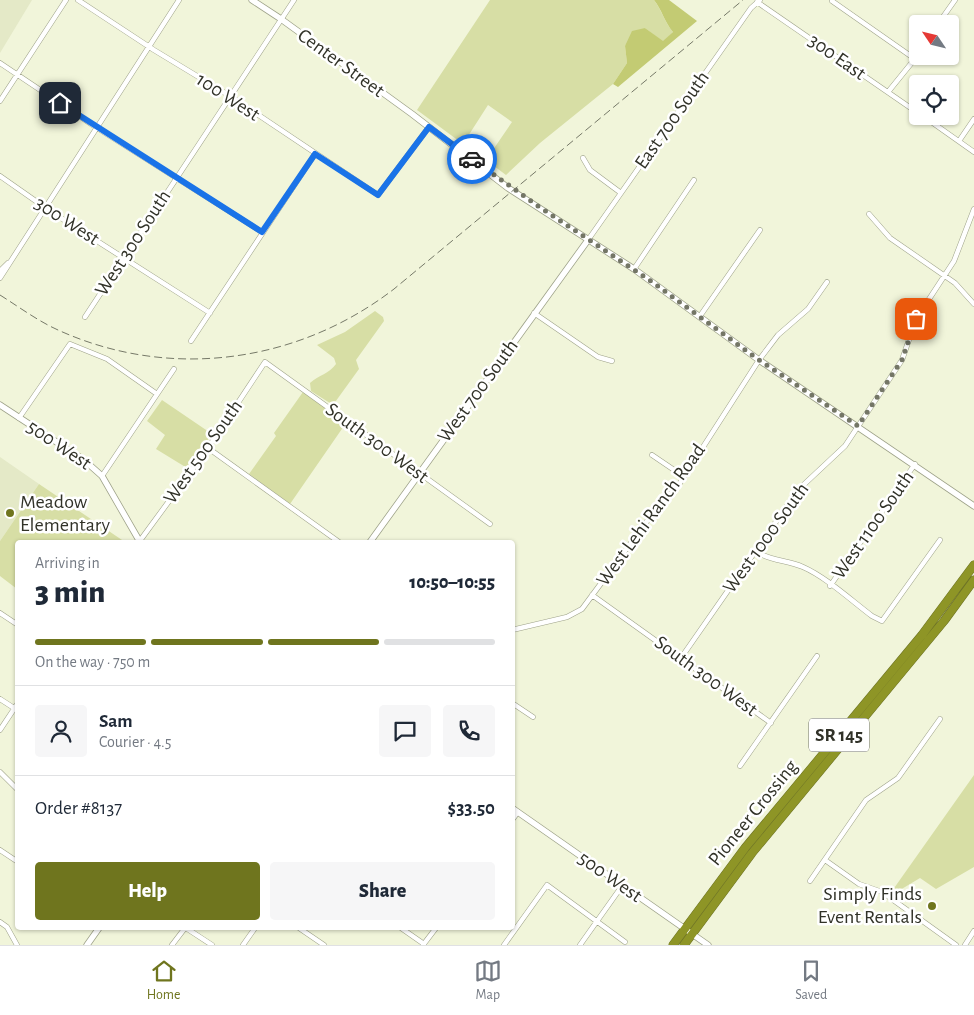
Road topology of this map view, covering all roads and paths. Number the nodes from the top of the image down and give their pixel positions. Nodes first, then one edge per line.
1 (66, 0) edge
2 (78, 0) edge
3 (179, 0) edge
4 (252, 0) edge
5 (294, 0) edge
6 (955, 0) edge
7 (758, 1) edge
8 (832, 1) dead end
9 (944, 15) edge
10 (281, 19) junction
11 (149, 47) junction
12 (909, 52) edge
13 (0, 63) edge
14 (910, 65) edge
15 (17, 75) junction
16 (888, 92) junction
17 (230, 96) junction
18 (0, 101) edge
19 (909, 107) edge
20 (974, 119) edge
21 (936, 125) edge
22 (96, 127) junction
23 (429, 127) junction
24 (958, 141) junction
25 (974, 152) edge
26 (315, 154) junction
27 (583, 158) dead end
28 (0, 176) edge
29 (176, 176) junction
30 (694, 180) dead end
31 (621, 193) junction
32 (44, 207) junction
33 (974, 209) edge
34 (869, 214) dead end
35 (760, 230) dead end
36 (262, 232) junction
37 (588, 240) junction
38 (124, 258) junction
39 (8, 263) junction
40 (634, 269) junction
41 (0, 271) edge
42 (946, 276) junction
43 (0, 278) edge
44 (827, 282) dead end
45 (974, 304) edge
46 (210, 313) junction
47 (534, 313) junction
48 (700, 316) junction
49 (85, 317) dead end
50 (190, 341) dead end
51 (759, 360) junction
52 (612, 361) dead end
53 (265, 362) joint
54 (174, 369) dead end
55 (157, 394) junction
56 (0, 406) edge
57 (19, 418) junction
58 (858, 426) junction
59 (208, 448) junction
60 (652, 455) dead end
61 (915, 464) junction
62 (419, 474) junction
63 (102, 476) junction
64 (683, 476) junction
65 (974, 506) edge
66 (490, 524) dead end
67 (139, 540) edge
68 (141, 540) edge
69 (336, 540) edge
70 (371, 540) edge
71 (940, 540) dead end
72 (756, 551) junction
73 (974, 565) edge
74 (974, 580) edge
75 (830, 586) junction
76 (592, 595) junction
77 (0, 613) edge
78 (15, 623) edge
79 (515, 629) edge
80 (817, 656) dead end
81 (681, 658) junction
82 (0, 698) edge
83 (515, 705) edge
84 (14, 708) joint
85 (533, 717) dead end
86 (940, 719) dead end
87 (770, 723) junction
88 (0, 730) edge
89 (740, 766) dead end
90 (0, 772) edge
91 (15, 787) edge
92 (515, 810) edge
93 (518, 812) junction
94 (515, 816) edge
95 (0, 850) edge
96 (15, 860) edge
97 (825, 860) junction
98 (810, 881) dead end
99 (622, 886) junction
100 (0, 922) edge
101 (596, 923) junction
102 (684, 929) junction
103 (98, 930) edge
104 (184, 930) edge
105 (189, 930) edge
106 (254, 930) edge
107 (303, 930) edge
108 (404, 930) edge
109 (434, 930) edge
110 (515, 930) edge
111 (515, 930) edge
112 (974, 931) edge
113 (692, 934) junction
114 (625, 942) dead end
115 (423, 944) edge
116 (17, 945) edge
117 (87, 945) edge
118 (172, 945) edge
119 (212, 945) edge
120 (243, 945) edge
121 (324, 945) edge
122 (504, 945) edge
123 (580, 945) edge
124 (673, 945) edge
125 (684, 945) edge
126 (708, 945) edge
127 (956, 945) edge
128 (965, 945) edge

1 - 15 street
2 - 11 street, 100 West
3 - 11 street
4 - 10 street, Center Street
5 - 10 street, West 300 South
6 - 9 street
7 - 16 street, 300 East
7 - 31 street, East 700 South
8 - 12 street
10 - 17 street, West 300 South
10 - 23 street, Center Street
11 - 17 street, 100 West
11 - 22 street
13 - 15 street
14 - 16 street
15 - 18 street
15 - 22 street
16 - 19 street, 300 East
17 - 26 street, 100 West
17 - 29 street, West 300 South
20 - 24 street
21 - 24 street
22 - 29 street
22 - 32 street
23 - 26 street, 100 West
23 - 37 street, Center Street
24 - 25 street
26 - 36 street
27 - 31 street
28 - 32 street, 300 West
29 - 36 street
29 - 38 street, West 300 South
30 - 40 street
31 - 37 street, East 700 South
32 - 38 street, 300 West
32 - 39 street
33 - 42 street, West 1000 South
34 - 42 street
35 - 48 street
36 - 46 street
37 - 40 street
37 - 47 street, West 700 South
38 - 46 street, 300 West
38 - 49 street, West 300 South
39 - 41 street
39 - 43 street
40 - 48 street
42 - 45 street
42 - 58 street, West 1000 South
44 - 51 street, West Lehi Ranch Road
46 - 50 street
47 - 52 street
47 - 62 street, West 700 South
48 - 51 street
51 - 58 street
51 - 64 street, West Lehi Ranch Road
53 - 59 street, West 500 South
53 - 62 street, South 300 West
54 - 55 street
55 - 57 street
55 - 63 street
56 - 57 street, 500 West
57 - 63 street, 500 West
58 - 61 street
58 - 72 street, West 1000 South
59 - 68 street, West 500 South
59 - 69 street
60 - 64 street
61 - 65 street
61 - 75 street, West 1100 South
62 - 66 street, South 300 West
62 - 70 street, West 700 South
63 - 67 street, 500 West
64 - 76 street, West Lehi Ranch Road
71 - 75 street
72 - 75 street
72 - 81 street, West 1000 South
73 - 102 highway, Pioneer Crossing / SR 145
74 - 113 highway, Pioneer Crossing / SR 145
76 - 79 street, West Lehi Ranch Road
76 - 81 street, South 300 West
77 - 78 street
80 - 87 street
81 - 87 street, South 300 West
82 - 84 street
83 - 85 street
84 - 88 street
86 - 97 street
87 - 89 street
90 - 91 street
92 - 93 street, 500 West
93 - 94 street
93 - 99 street, 500 West
95 - 96 street
97 - 98 street
97 - 127 street
99 - 101 street
99 - 102 street, 500 West
100 - 116 street
101 - 110 street
101 - 114 street
101 - 123 street
102 - 113 street, 500 West
102 - 124 highway, Pioneer Crossing / SR 145
103 - 117 street
104 - 118 street
105 - 119 street
106 - 120 street
107 - 121 street
108 - 115 street
109 - 115 street
111 - 122 street
112 - 128 street
113 - 125 highway, Pioneer Crossing / SR 145
113 - 126 street, 500 West

